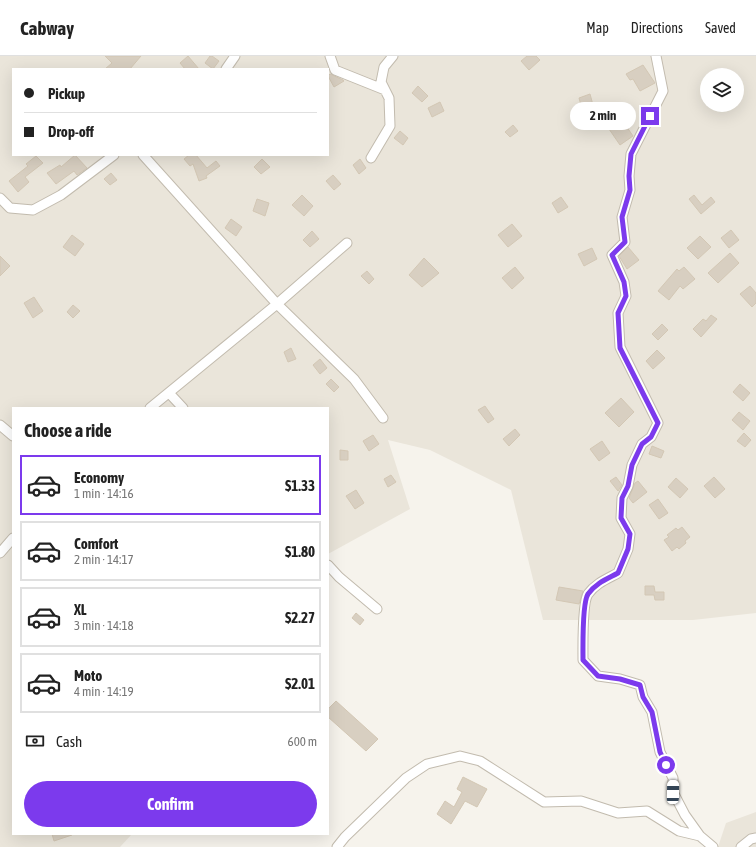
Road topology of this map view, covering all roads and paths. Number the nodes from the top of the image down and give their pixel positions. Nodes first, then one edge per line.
1 (235, 56) edge
2 (330, 56) edge
3 (393, 56) edge
4 (656, 56) edge
5 (227, 68) edge
6 (386, 90) junction
7 (113, 156) edge
8 (144, 156) edge
9 (371, 158) dead end
10 (0, 198) edge
11 (347, 242) dead end
12 (277, 304) junction
13 (169, 393) junction
14 (151, 407) edge
15 (182, 407) edge
16 (383, 418) dead end
17 (0, 425) edge
18 (12, 435) edge
19 (12, 539) edge
20 (0, 553) edge
21 (329, 566) edge
22 (377, 609) dead end
23 (700, 836) junction
24 (756, 838) edge
25 (337, 847) edge
26 (713, 847) edge
27 (741, 847) edge

1 - 5 street
2 - 6 street
3 - 6 street
4 - 23 street
6 - 9 street
7 - 10 street
8 - 12 street
11 - 12 street
12 - 13 street
12 - 16 street
13 - 14 street
13 - 15 street
17 - 18 street
19 - 20 street
21 - 22 street
23 - 25 street
23 - 26 street
24 - 27 street

